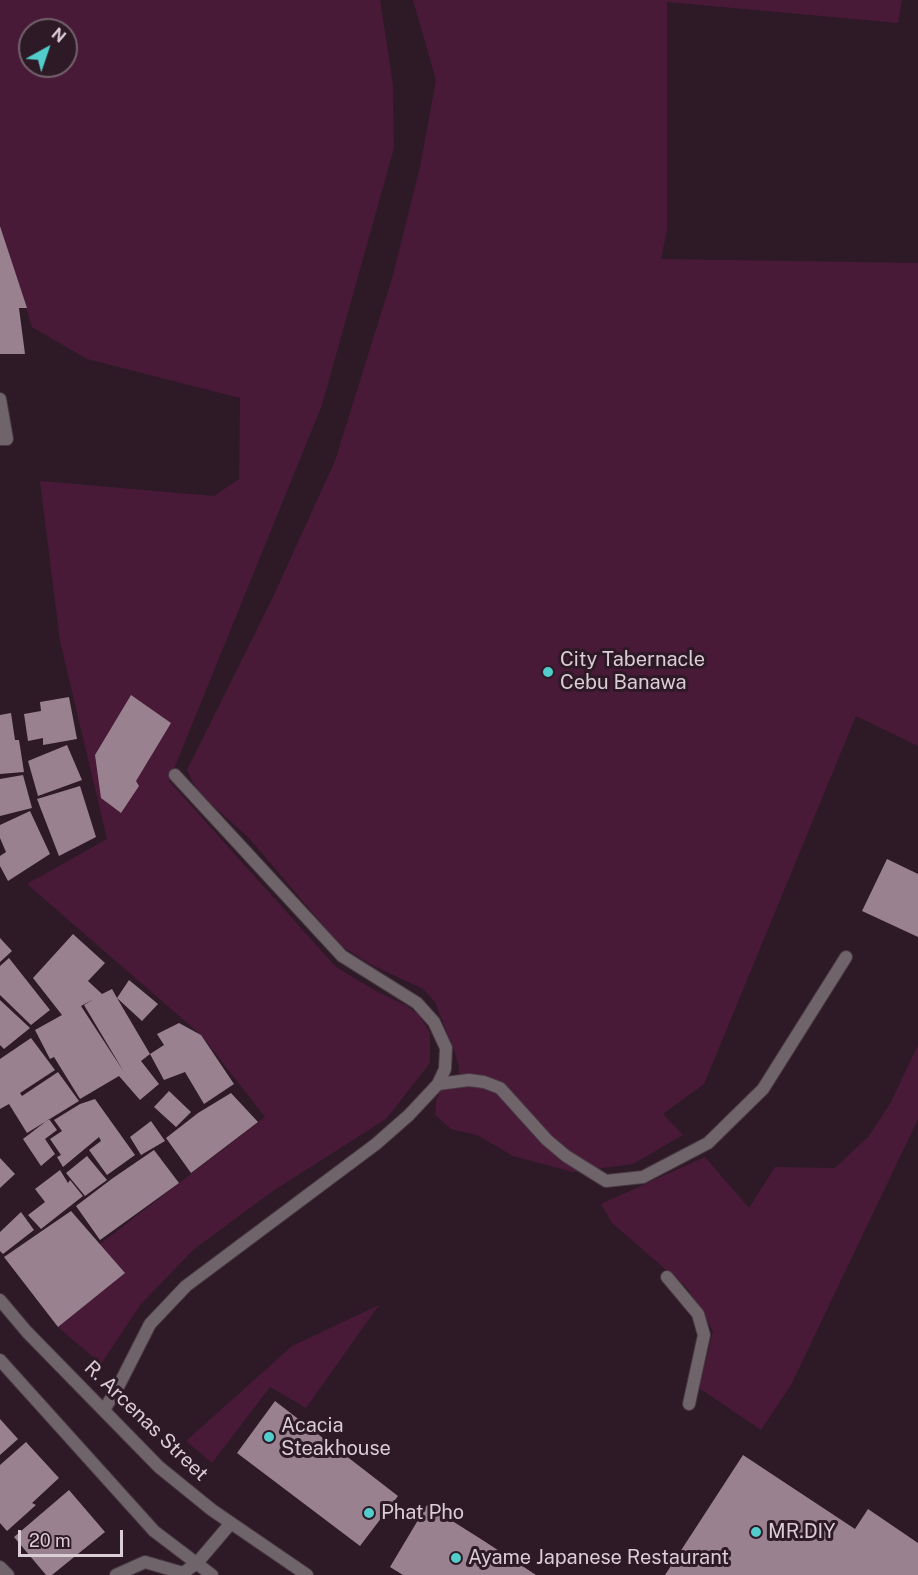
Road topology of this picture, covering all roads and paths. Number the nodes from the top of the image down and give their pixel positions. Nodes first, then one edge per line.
1 (0, 399) edge
2 (0, 439) edge
3 (175, 775) dead end
4 (846, 957) dead end
5 (438, 1084) junction
6 (667, 1277) dead end
7 (0, 1300) edge
8 (0, 1360) edge
9 (689, 1404) dead end
10 (104, 1410) junction
11 (231, 1523) junction
12 (197, 1563) junction
13 (0, 1567) edge
14 (183, 1574) edge
15 (8, 1575) edge
16 (116, 1575) edge
17 (212, 1575) edge
18 (307, 1575) edge

1 - 2 street
3 - 5 street
4 - 5 street
5 - 10 street
6 - 9 street
7 - 10 street, R. Arcenas Street
8 - 12 street
10 - 11 street, R. Arcenas Street
11 - 12 street
11 - 18 street, R. Arcenas Street
12 - 14 street
12 - 17 street
13 - 15 street
14 - 16 street

